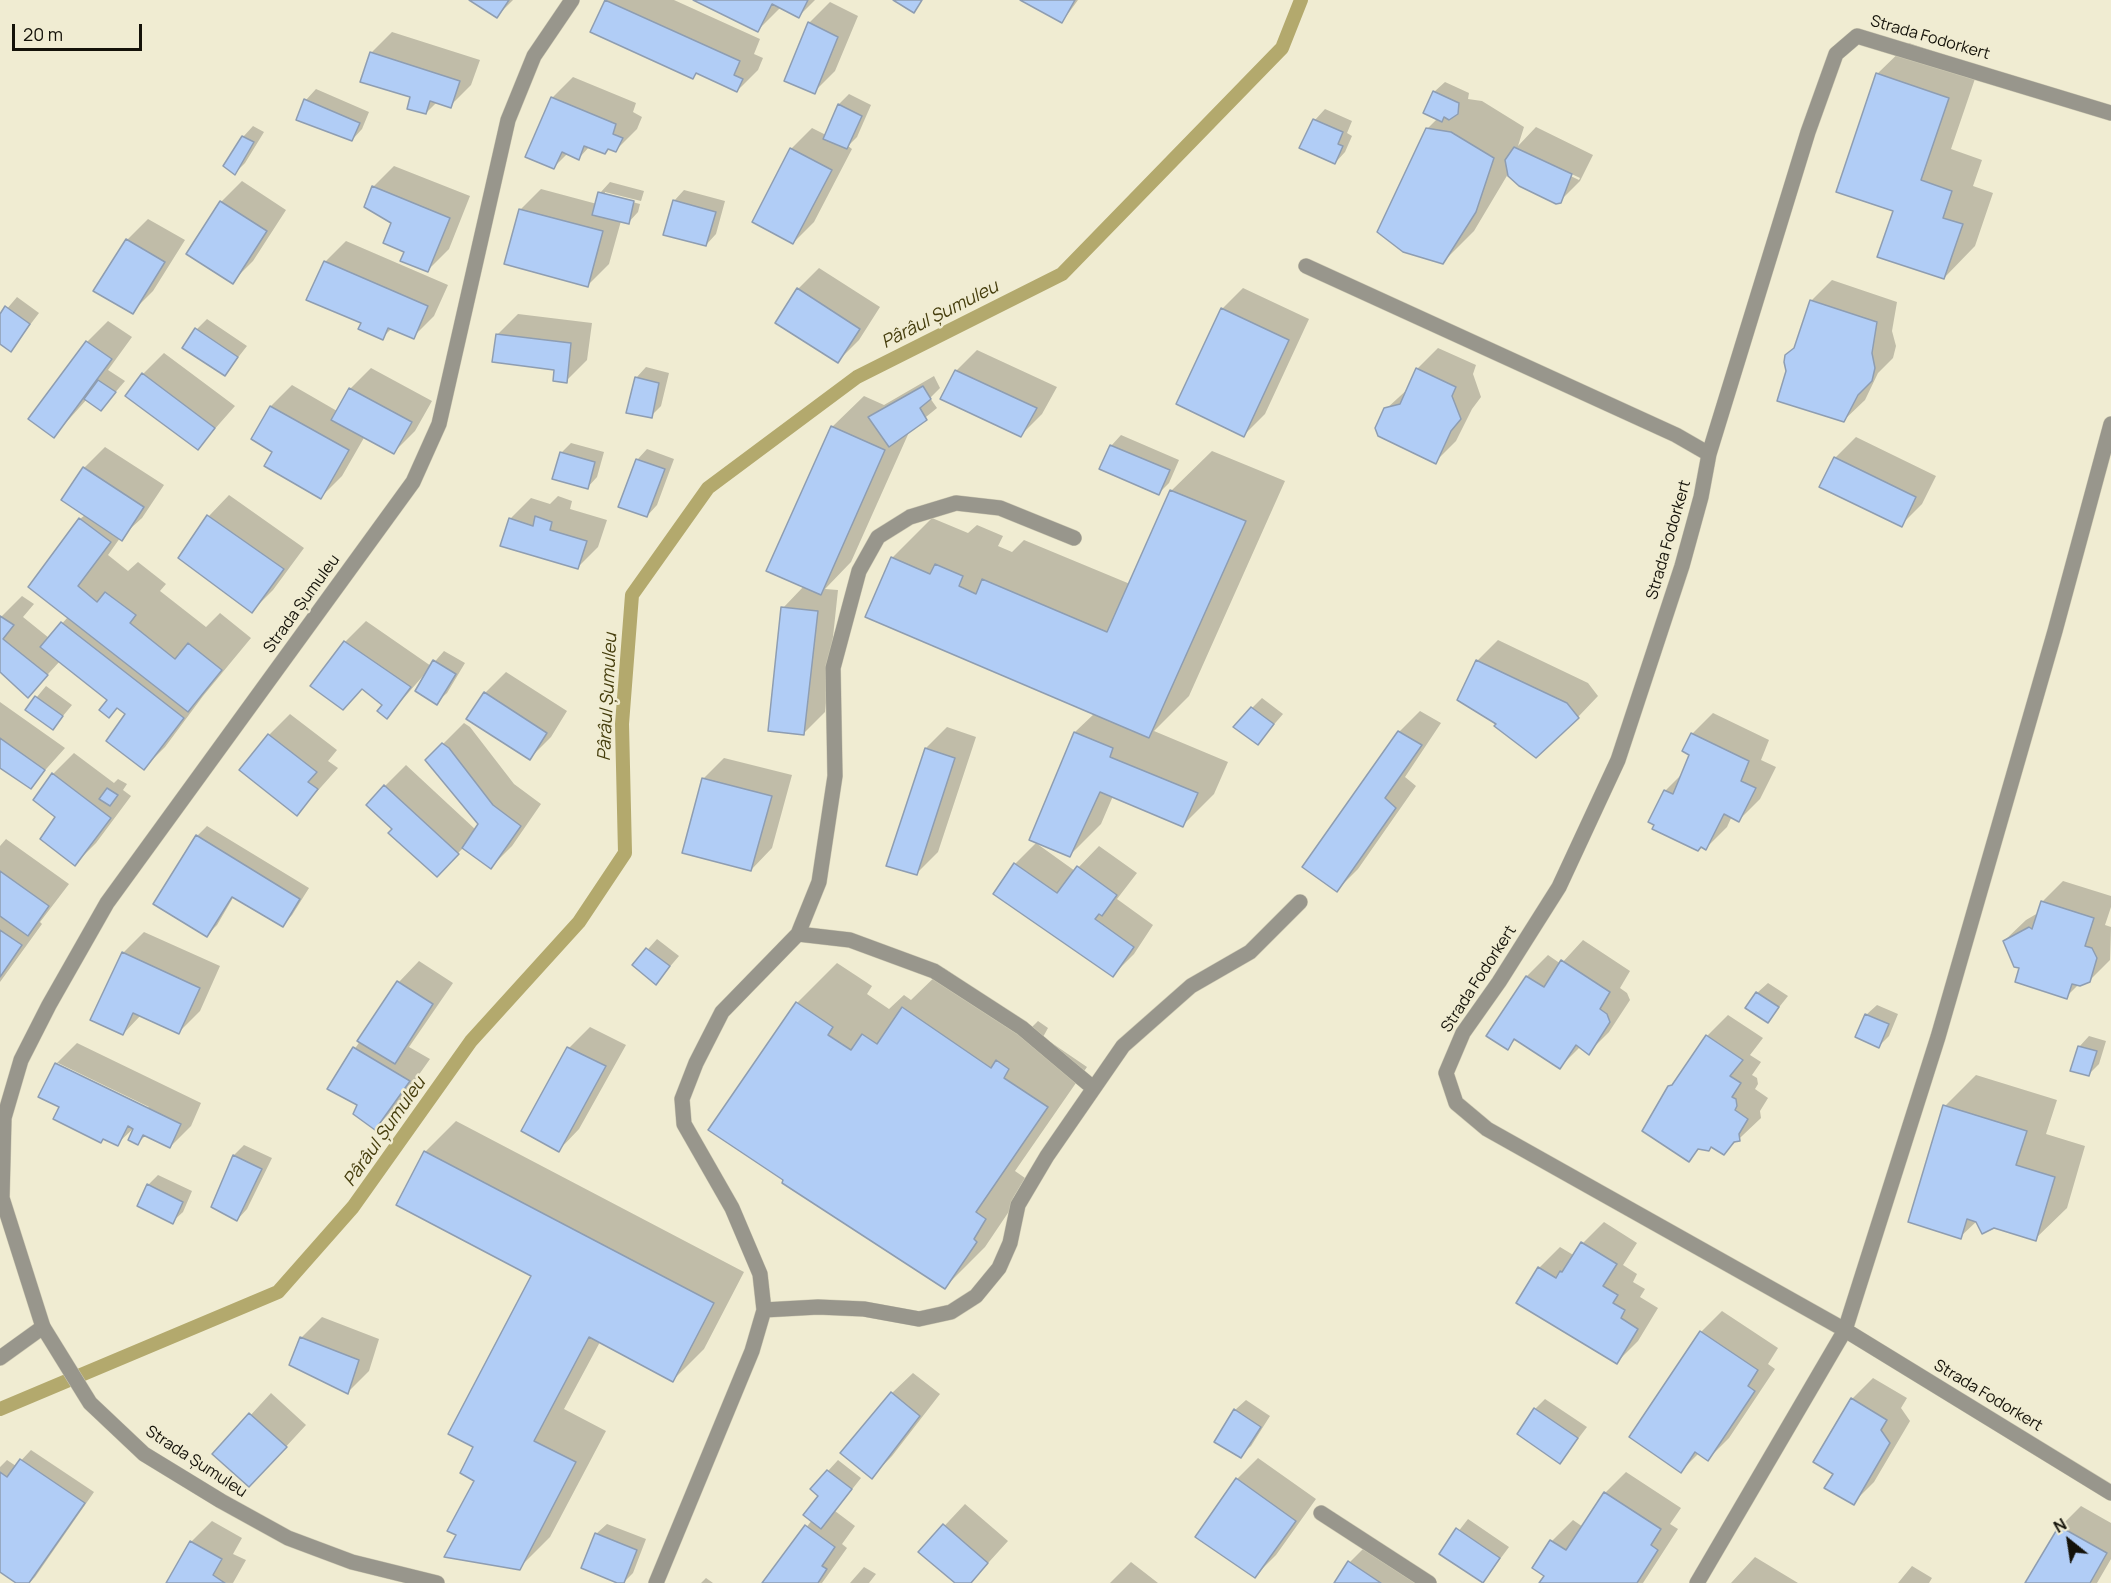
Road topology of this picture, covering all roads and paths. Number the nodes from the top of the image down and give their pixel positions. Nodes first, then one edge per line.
1 (572, 0) edge
2 (2111, 113) edge
3 (1306, 266) dead end
4 (2111, 424) edge
5 (1709, 454) junction
6 (1074, 538) dead end
7 (1300, 902) dead end
8 (798, 934) junction
9 (1092, 1087) junction
10 (1, 1198) edge
11 (764, 1310) junction
12 (43, 1327) junction
13 (1845, 1330) junction
14 (0, 1358) edge
15 (2111, 1493) edge
16 (1321, 1513) dead end
17 (437, 1583) edge
18 (656, 1583) edge
19 (1429, 1583) edge
20 (1697, 1583) edge

1 - 10 street, Strada Șumuleu
2 - 5 street, Strada Fodorkert
3 - 5 street
4 - 13 street
5 - 13 street, Strada Fodorkert
6 - 8 street
7 - 9 street
8 - 9 street
8 - 11 street
9 - 11 street
10 - 12 street, Strada Șumuleu
11 - 18 street
12 - 14 street
12 - 17 street, Strada Șumuleu
13 - 15 street, Strada Fodorkert
13 - 20 street
16 - 19 street

